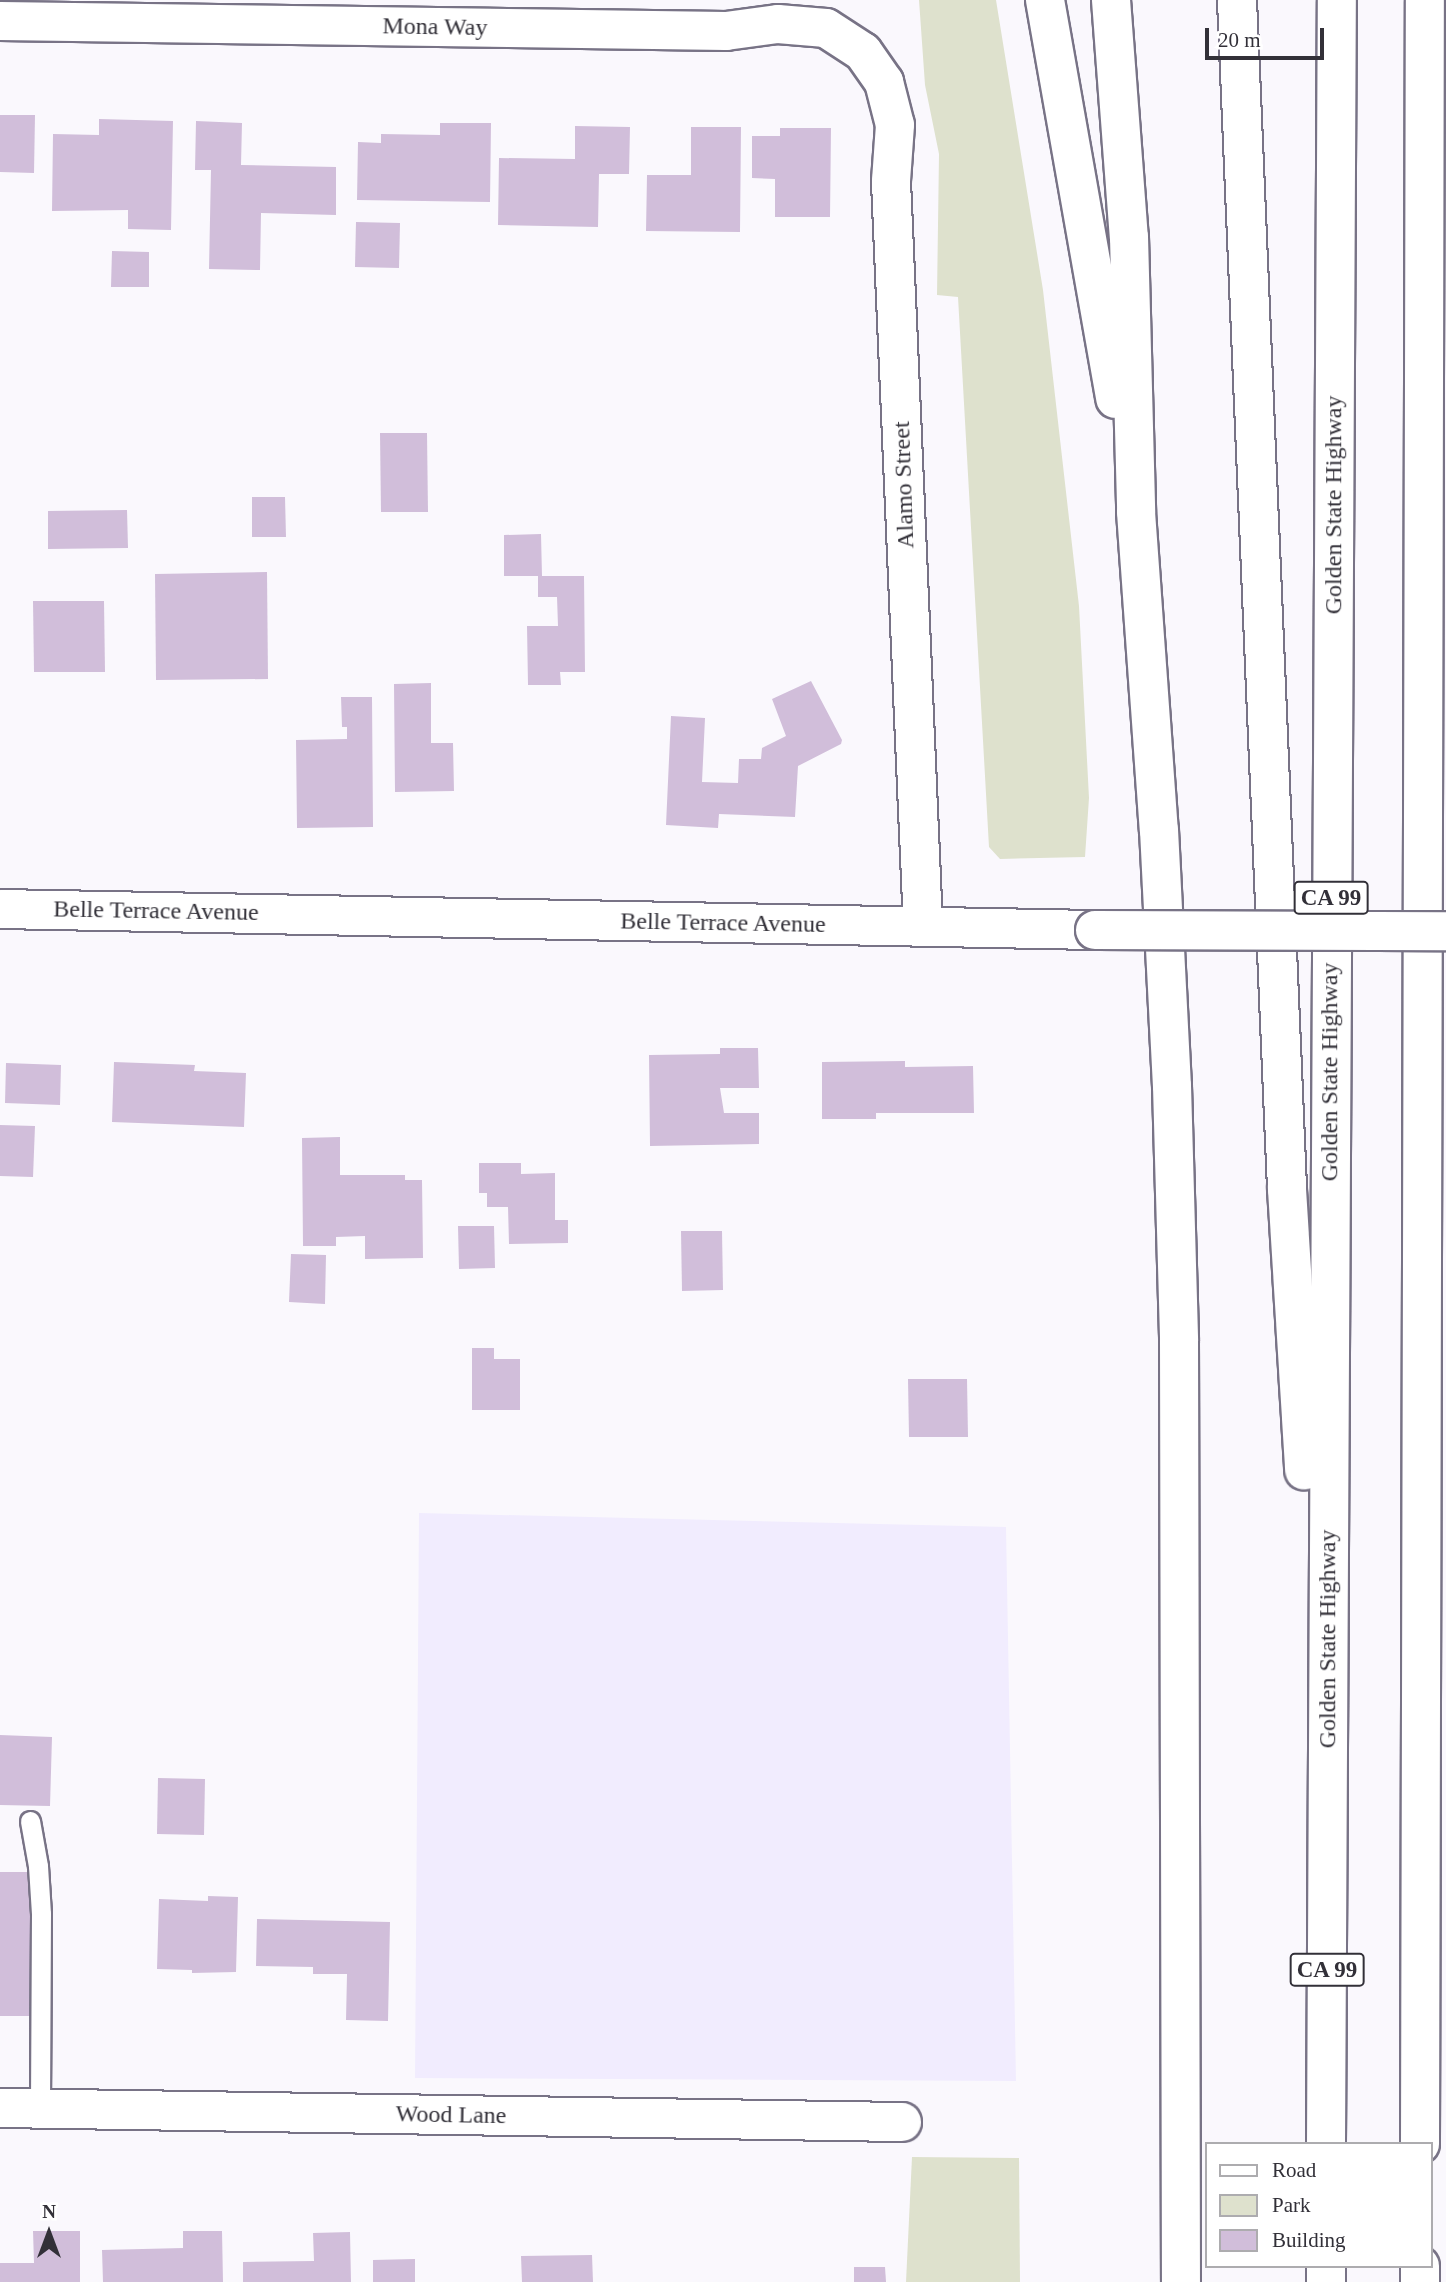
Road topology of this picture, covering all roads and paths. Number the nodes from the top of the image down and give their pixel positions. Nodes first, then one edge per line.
1 (1045, 0) edge
2 (1111, 0) edge
3 (1237, 0) edge
4 (1337, 0) edge
5 (1426, 0) edge
6 (0, 21) edge
7 (1446, 37) edge
8 (863, 51) joint
9 (1424, 134) junction
10 (1136, 512) junction
11 (0, 909) edge
12 (923, 926) junction
13 (1446, 931) edge
14 (1328, 1797) junction
15 (30, 1821) dead end
16 (0, 2109) edge
17 (40, 2109) junction
18 (902, 2122) dead end
19 (1326, 2142) edge
20 (1420, 2142) edge
21 (1181, 2282) edge

1 - 10 main road
2 - 10 main road
3 - 14 main road
4 - 14 main road, Golden State Highway / CA 99
5 - 9 main road
6 - 8 main road, Mona Way
7 - 9 main road
8 - 12 main road, Alamo Street
9 - 20 main road
10 - 21 main road
11 - 12 main road, Belle Terrace Avenue
12 - 13 main road, Belle Terrace Avenue, bridge
14 - 19 main road, Golden State Highway / CA 99
15 - 17 lane
16 - 17 main road, Wood Lane
17 - 18 main road, Wood Lane

